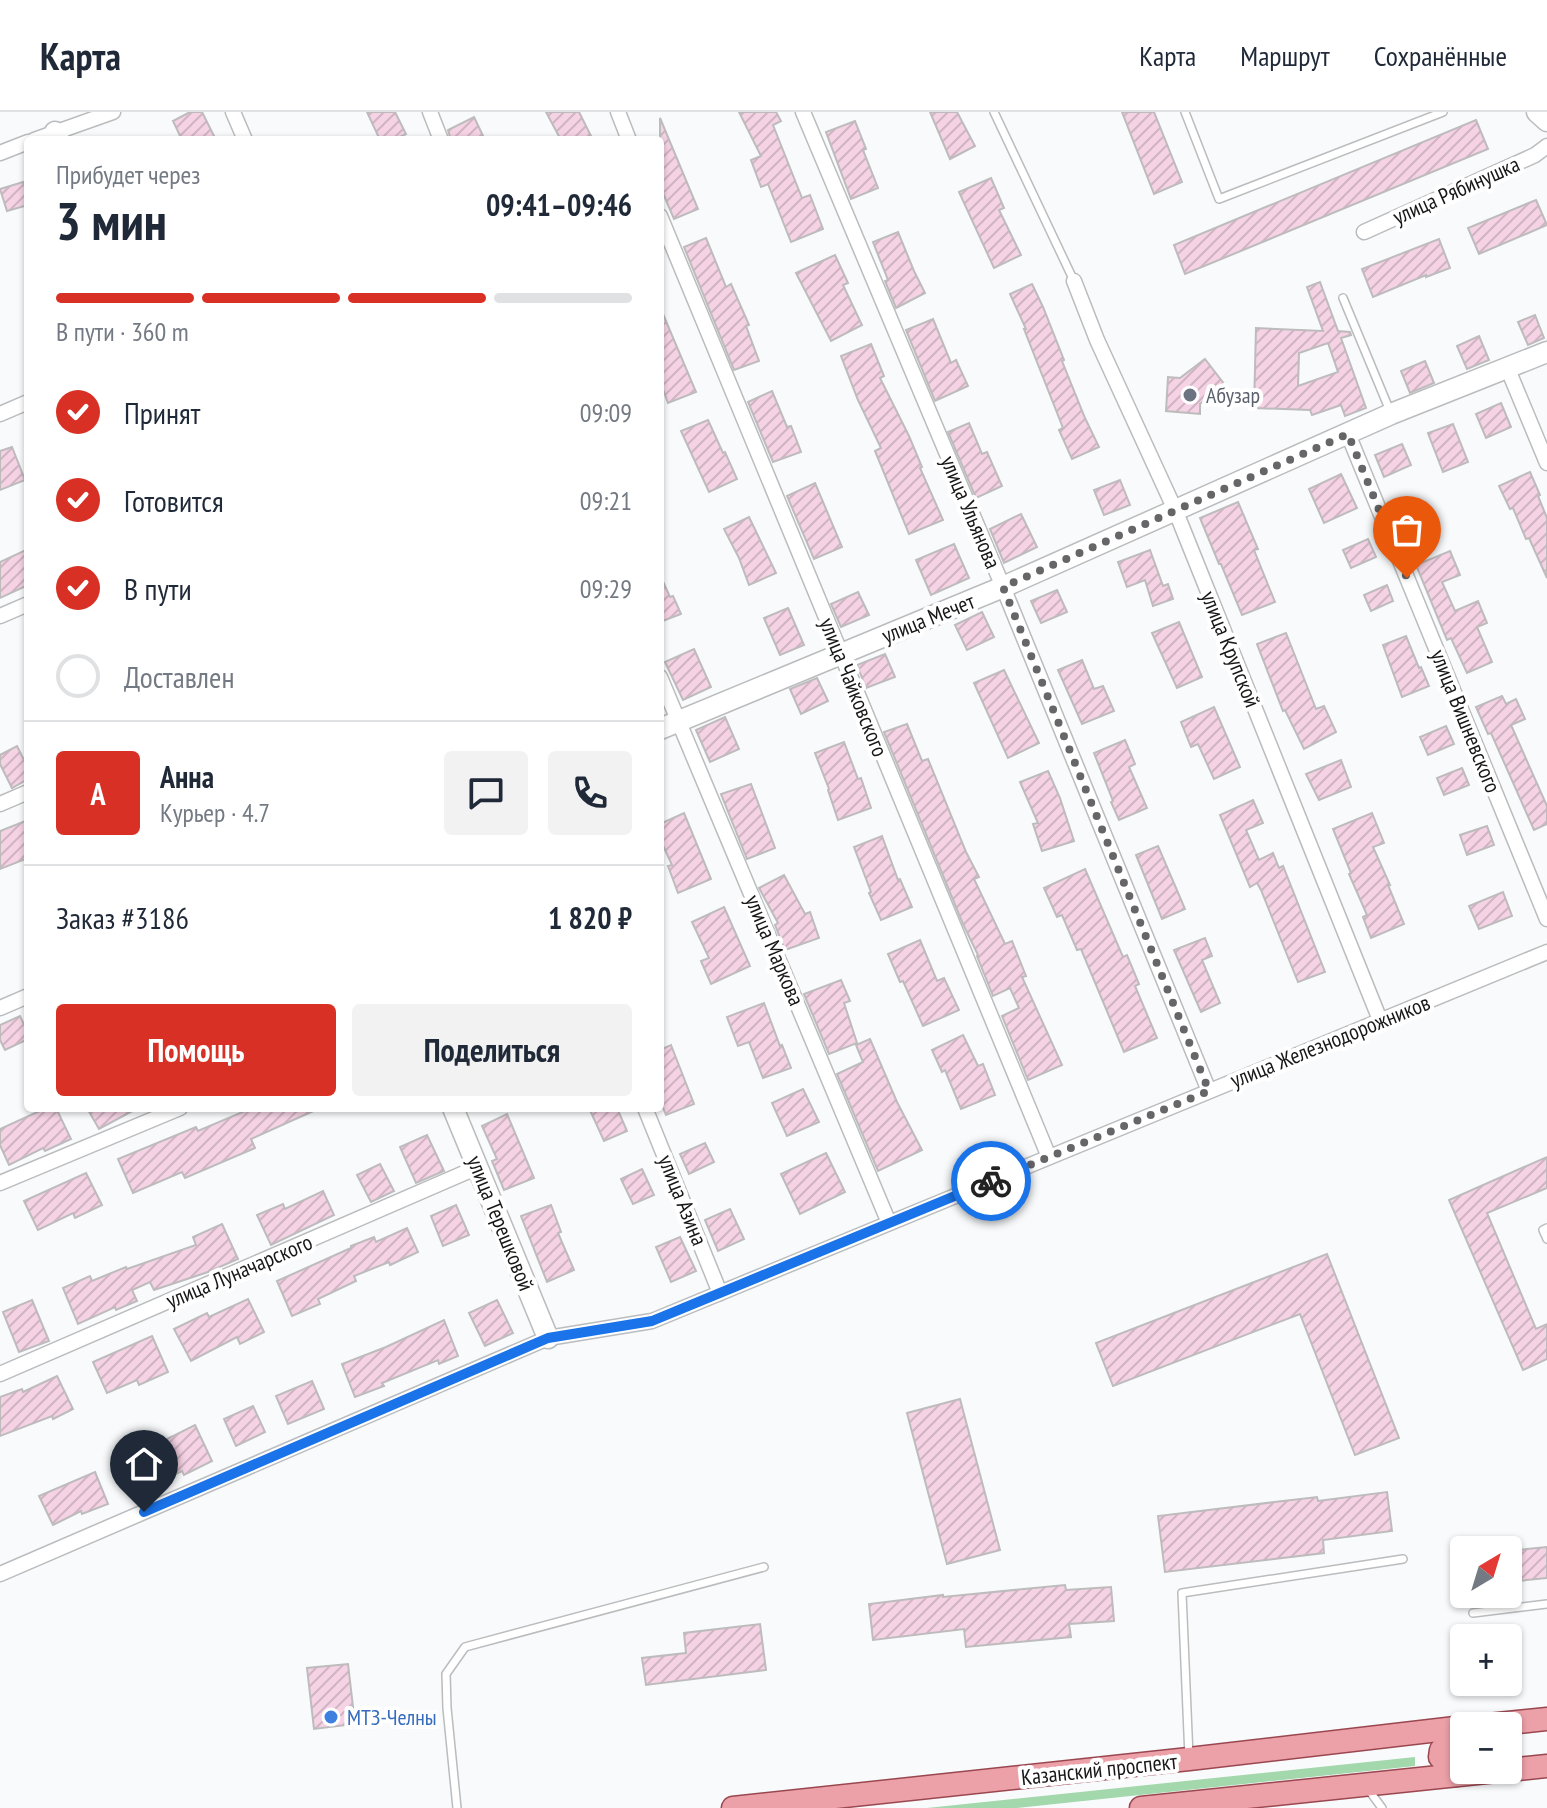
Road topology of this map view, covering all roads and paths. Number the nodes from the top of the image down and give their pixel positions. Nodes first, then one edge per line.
1 (113, 112) edge
2 (233, 112) edge
3 (430, 112) edge
4 (618, 112) edge
5 (803, 112) edge
6 (994, 112) edge
7 (1185, 112) edge
8 (1443, 112) edge
9 (1537, 112) edge
10 (1547, 121) edge
11 (57, 136) edge
12 (243, 136) edge
13 (439, 136) edge
14 (627, 136) edge
15 (24, 144) edge
16 (1547, 146) edge
17 (0, 153) edge
18 (664, 226) edge
19 (1364, 232) dead end
20 (1074, 281) joint
21 (1343, 298) dead end
22 (1547, 352) edge
23 (1507, 367) junction
24 (24, 404) edge
25 (0, 414) edge
26 (1391, 414) junction
27 (1348, 434) junction
28 (1547, 463) edge
29 (1176, 512) junction
30 (1003, 587) junction
31 (24, 606) edge
32 (0, 616) edge
33 (840, 655) junction
34 (664, 699) edge
35 (669, 726) edge
36 (24, 794) edge
37 (0, 804) edge
38 (1547, 919) edge
39 (1547, 952) edge
40 (24, 998) edge
41 (0, 1008) edge
42 (1380, 1020) junction
43 (1209, 1091) junction
44 (170, 1112) edge
45 (455, 1112) edge
46 (647, 1112) edge
47 (1049, 1157) junction
48 (478, 1167) junction
49 (0, 1183) edge
50 (889, 1223) junction
51 (1547, 1228) edge
52 (1547, 1239) edge
53 (720, 1293) junction
54 (548, 1338) junction
55 (0, 1374) edge
56 (1403, 1559) dead end
57 (764, 1567) dead end
58 (0, 1574) edge
59 (1547, 1604) edge
60 (1473, 1613) dead end
61 (1547, 1719) edge
62 (1522, 1722) edge
63 (1450, 1729) edge
64 (1450, 1742) edge
65 (1189, 1759) junction
66 (1547, 1766) edge
67 (1450, 1768) edge
68 (1522, 1768) edge
69 (1450, 1776) edge
70 (1365, 1784) junction
71 (1191, 1805) edge
72 (457, 1808) edge
73 (733, 1808) edge
74 (1141, 1808) edge
75 (1382, 1808) edge

1 - 11 street
2 - 12 street
3 - 13 street
4 - 14 street
5 - 30 street, улица Ульянова
6 - 20 lane
7 - 8 lane
9 - 10 street
15 - 17 street
16 - 19 street, улица Рябинушка
18 - 33 street, улица Чайковского
20 - 29 street, улица Крупской
21 - 26 lane
22 - 23 street, улица Мечет
23 - 26 street, улица Мечет
23 - 28 street
24 - 25 street
26 - 27 street, улица Мечет
27 - 29 street, улица Мечет
27 - 38 street, улица Вишневского
29 - 30 street, улица Мечет
29 - 42 street, улица Крупской
30 - 33 street, улица Мечет
30 - 43 street, улица Ульянова
31 - 32 street
33 - 35 street, улица Мечет
33 - 47 street, улица Чайковского
34 - 35 street, улица Маркова
35 - 50 street, улица Маркова
36 - 37 street
39 - 42 street, улица Железнодорожников
40 - 41 street
42 - 43 street, улица Железнодорожников
43 - 47 street, улица Железнодорожников
44 - 49 street
45 - 48 street, улица Терешковой
46 - 53 street, улица Азина
47 - 50 street, улица Железнодорожников
48 - 54 street, улица Терешковой
48 - 55 street, улица Луначарского
50 - 53 street, улица Железнодорожников
51 - 52 lane
53 - 54 street, улица Железнодорожников
54 - 58 street, улица Железнодорожников
56 - 65 lane
57 - 72 lane
59 - 60 lane
61 - 62 main road, Казанский проспект
63 - 65 main road, Казанский проспект
64 - 67 main road
65 - 73 main road, Казанский проспект
66 - 68 main road, Казанский проспект
69 - 70 main road, Казанский проспект
70 - 71 main road, Казанский проспект
70 - 75 lane
71 - 74 main road, Казанский проспект

